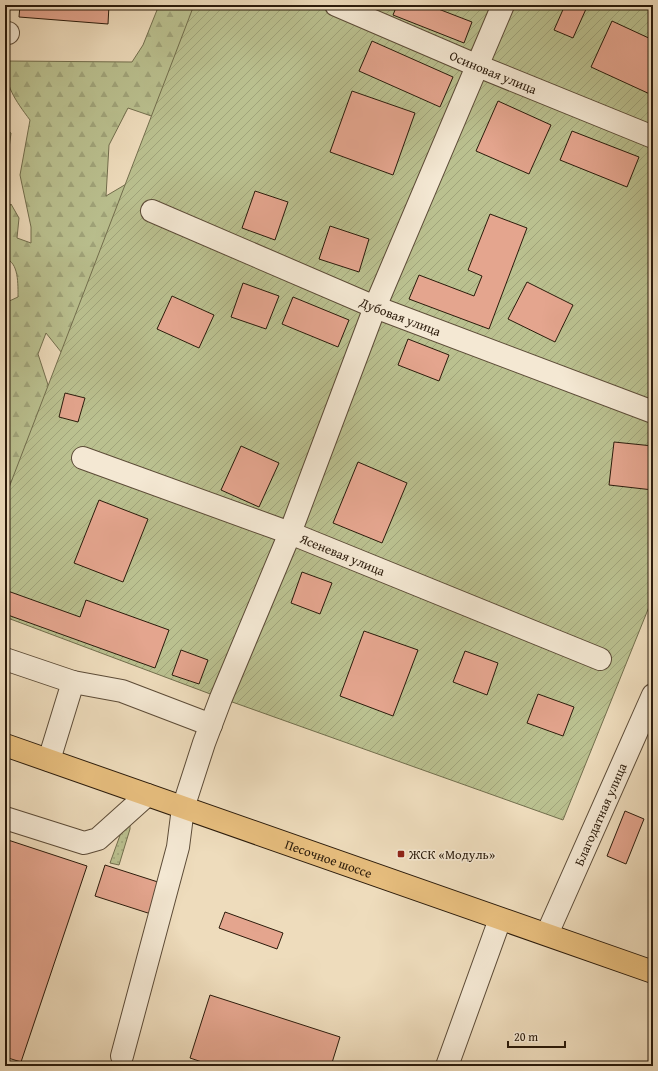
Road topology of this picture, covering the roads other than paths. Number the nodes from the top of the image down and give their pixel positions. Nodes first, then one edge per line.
1 (336, 5) edge
2 (503, 5) edge
3 (478, 66) junction
4 (653, 137) edge
5 (152, 211) dead end
6 (375, 307) junction
7 (653, 412) edge
8 (83, 458) dead end
9 (290, 533) junction
10 (5, 659) edge
11 (600, 659) dead end
12 (73, 682) junction
13 (653, 696) edge
14 (211, 725) junction
15 (5, 745) edge
16 (49, 760) junction
17 (147, 795) junction
18 (182, 808) junction
19 (5, 818) edge
20 (500, 919) junction
21 (547, 934) junction
22 (653, 972) edge
23 (122, 1056) dead end
24 (447, 1066) edge

1 - 3 street, Осиновая улица
2 - 3 street
3 - 4 street, Осиновая улица
3 - 6 street
5 - 6 street, Дубовая улица
6 - 7 street, Дубовая улица
6 - 9 street
8 - 9 street, Ясеневая улица
9 - 11 street, Ясеневая улица
9 - 14 street
10 - 12 street
12 - 14 street
12 - 16 street
13 - 21 street, Благодатная улица
14 - 18 street
15 - 16 main road, Песочное шоссе
16 - 17 main road, Песочное шоссе
17 - 18 main road, Песочное шоссе
17 - 19 street
18 - 20 main road, Песочное шоссе
18 - 23 street
20 - 21 main road, Песочное шоссе
20 - 24 street
21 - 22 main road, Песочное шоссе

